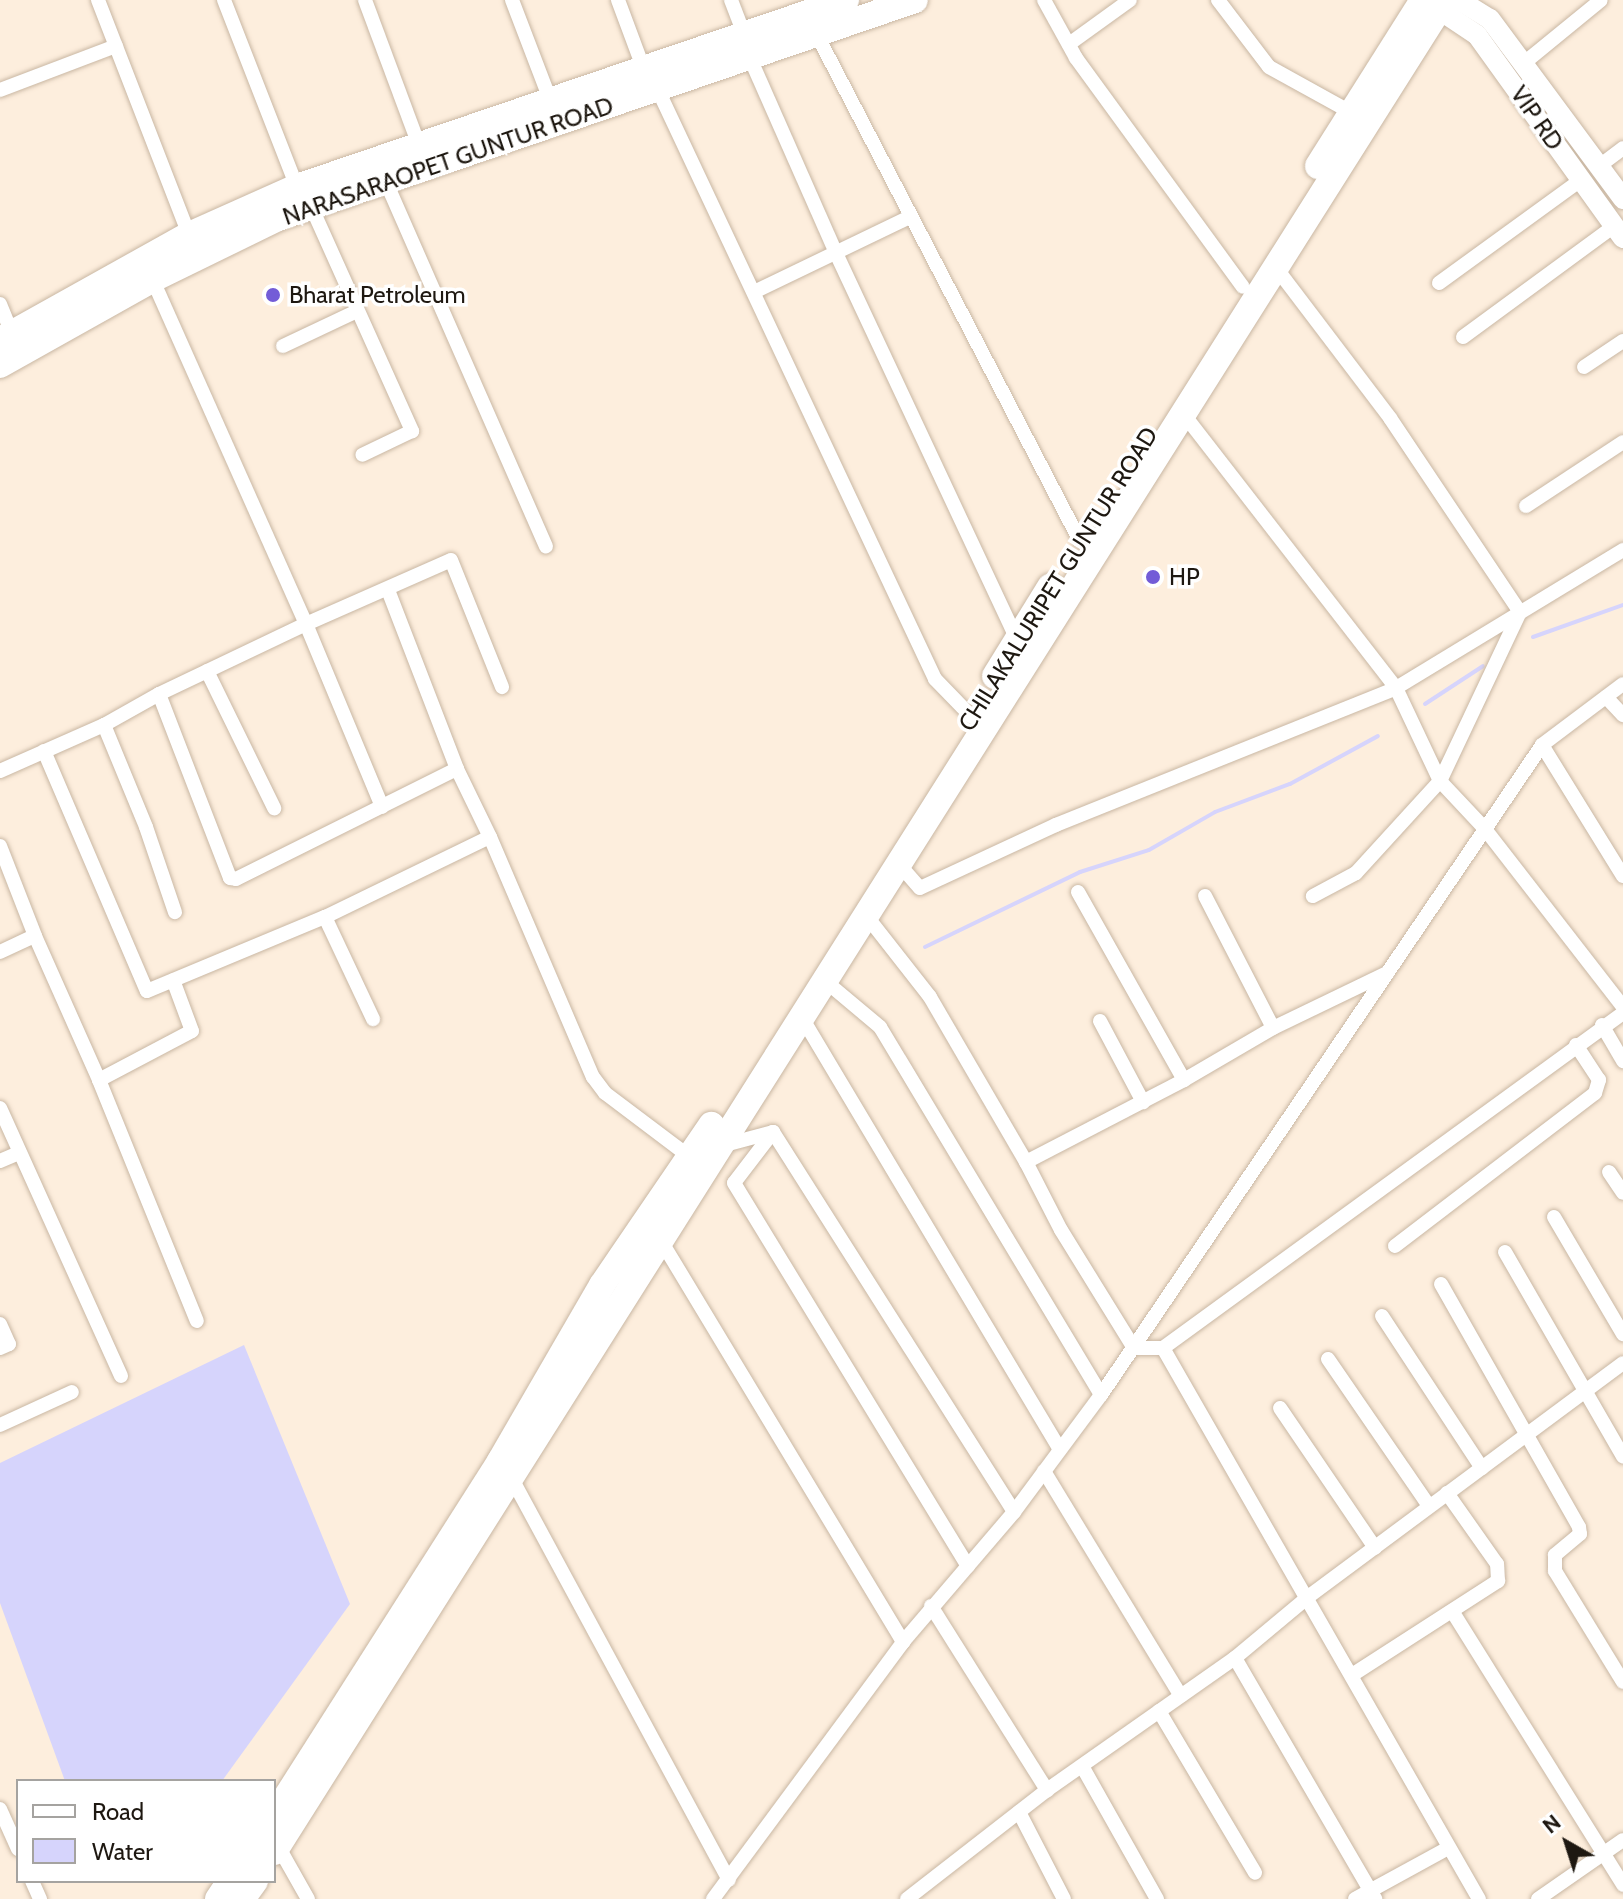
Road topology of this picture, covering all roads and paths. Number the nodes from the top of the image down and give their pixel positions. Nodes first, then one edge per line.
1 (98, 0) edge
2 (224, 0) edge
3 (365, 0) edge
4 (512, 0) edge
5 (618, 0) edge
6 (731, 0) edge
7 (846, 0) edge
8 (915, 0) edge
9 (1044, 0) edge
10 (1130, 0) edge
11 (1218, 0) edge
12 (1601, 0) edge
13 (1438, 2) edge
14 (817, 35) junction
15 (1069, 44) junction
16 (116, 46) junction
17 (748, 47) junction
18 (1524, 63) junction
19 (651, 80) junction
20 (0, 90) edge
21 (551, 102) junction
22 (1358, 117) junction
23 (419, 145) junction
24 (1623, 148) edge
25 (1598, 167) junction
26 (1581, 180) junction
27 (386, 182) junction
28 (304, 196) junction
29 (1623, 199) edge
30 (910, 217) junction
31 (1619, 232) edge
32 (189, 235) junction
33 (835, 251) junction
34 (1274, 265) junction
35 (149, 270) junction
36 (1439, 283) dead end
37 (1243, 287) junction
38 (754, 292) junction
39 (0, 304) edge
40 (357, 311) junction
41 (6, 337) edge
42 (1463, 337) dead end
43 (1623, 341) edge
44 (283, 346) dead end
45 (0, 365) edge
46 (1584, 367) dead end
47 (1182, 412) junction
48 (1623, 442) edge
49 (362, 455) dead end
50 (1526, 506) dead end
51 (1080, 541) junction
52 (546, 546) dead end
53 (1623, 550) edge
54 (388, 590) junction
55 (1520, 612) junction
56 (306, 624) junction
57 (1017, 639) junction
58 (207, 671) junction
59 (1623, 684) edge
60 (502, 687) dead end
61 (1396, 688) junction
62 (159, 694) junction
63 (1606, 697) junction
64 (1623, 715) edge
65 (978, 720) junction
66 (104, 725) junction
67 (1542, 745) junction
68 (44, 751) junction
69 (457, 769) junction
70 (0, 771) edge
71 (1440, 781) junction
72 (382, 807) junction
73 (274, 808) dead end
74 (1485, 829) junction
75 (490, 837) junction
76 (0, 846) edge
77 (898, 863) junction
78 (1623, 876) edge
79 (1078, 892) dead end
80 (1205, 896) dead end
81 (1313, 896) dead end
82 (175, 912) dead end
83 (865, 914) junction
84 (325, 917) junction
85 (35, 936) junction
86 (0, 952) edge
87 (1388, 972) junction
88 (173, 980) junction
89 (824, 980) junction
90 (1623, 1010) edge
91 (801, 1015) junction
92 (373, 1019) dead end
93 (1100, 1021) dead end
94 (1602, 1025) junction
95 (1273, 1028) junction
96 (1576, 1045) junction
97 (1623, 1061) edge
98 (99, 1080) junction
99 (1184, 1080) junction
100 (1143, 1102) junction
101 (0, 1108) edge
102 (773, 1132) junction
103 (718, 1147) junction
104 (19, 1153) junction
105 (690, 1157) junction
106 (0, 1161) edge
107 (1026, 1162) junction
108 (1609, 1172) dead end
109 (1623, 1193) edge
110 (1554, 1217) dead end
111 (660, 1239) junction
112 (1395, 1246) dead end
113 (1505, 1252) dead end
114 (1441, 1284) dead end
115 (1382, 1316) dead end
116 (197, 1321) dead end
117 (0, 1324) edge
118 (1623, 1334) edge
119 (0, 1348) edge
120 (1134, 1348) junction
121 (1163, 1348) junction
122 (1328, 1359) dead end
123 (1623, 1363) edge
124 (121, 1376) dead end
125 (1585, 1391) junction
126 (72, 1392) dead end
127 (1101, 1395) junction
128 (1280, 1408) dead end
129 (0, 1425) edge
130 (1528, 1433) junction
131 (1059, 1448) junction
132 (1623, 1456) edge
133 (1482, 1468) junction
134 (1044, 1471) junction
135 (511, 1477) junction
136 (1447, 1493) junction
137 (1429, 1506) junction
138 (1014, 1512) junction
139 (1375, 1548) junction
140 (968, 1566) junction
141 (1308, 1597) junction
142 (931, 1606) junction
143 (1452, 1611) junction
144 (903, 1642) junction
145 (1235, 1658) junction
146 (1352, 1675) junction
147 (1623, 1682) edge
148 (1181, 1696) junction
149 (1159, 1711) junction
150 (1082, 1766) junction
151 (1047, 1790) junction
152 (0, 1809) edge
153 (1019, 1812) junction
154 (276, 1813) edge
155 (1623, 1840) edge
156 (16, 1845) edge
157 (1448, 1848) junction
158 (276, 1849) edge
159 (1603, 1855) junction
160 (1255, 1873) dead end
161 (729, 1880) junction
162 (1623, 1885) edge
163 (1373, 1895) edge
164 (308, 1899) edge
165 (713, 1899) edge
166 (907, 1899) edge
167 (1064, 1899) edge
168 (1157, 1899) edge
169 (1355, 1899) edge
170 (1479, 1899) edge
171 (1538, 1899) edge

1 - 16 street
2 - 28 street
3 - 23 street
4 - 21 street
5 - 19 street
6 - 17 street
7 - 17 highway, NARASARAOPET GUNTUR ROAD
8 - 14 highway, NARASARAOPET GUNTUR ROAD
9 - 15 street
10 - 15 street
11 - 22 street
12 - 18 street
13 - 18 street, VIP RD
13 - 22 highway, CHILAKALURIPET GUNTUR ROAD
13 - 26 street, VIP RD
14 - 17 highway, NARASARAOPET GUNTUR ROAD
14 - 30 street
15 - 37 street
16 - 20 street
16 - 32 street
17 - 19 highway, NARASARAOPET GUNTUR ROAD
17 - 33 street
18 - 25 street, VIP RD
19 - 21 highway, NARASARAOPET GUNTUR ROAD
19 - 27 highway, NARASARAOPET GUNTUR ROAD
19 - 38 street
21 - 23 highway, NARASARAOPET GUNTUR ROAD
22 - 34 highway, CHILAKALURIPET GUNTUR ROAD
22 - 37 highway, CHILAKALURIPET GUNTUR ROAD
23 - 28 highway, NARASARAOPET GUNTUR ROAD
24 - 25 street
25 - 29 street, VIP RD
26 - 31 street, VIP RD
26 - 36 street
27 - 28 highway, NARASARAOPET GUNTUR ROAD
27 - 52 street
28 - 32 highway, NARASARAOPET GUNTUR ROAD
28 - 35 highway, NARASARAOPET GUNTUR ROAD
28 - 40 street
30 - 33 street
30 - 51 street
31 - 42 street
32 - 35 highway, NARASARAOPET GUNTUR ROAD
33 - 38 street
33 - 57 street
34 - 47 highway, CHILAKALURIPET GUNTUR ROAD
34 - 55 street
35 - 41 highway, NARASARAOPET GUNTUR ROAD
35 - 45 highway, NARASARAOPET GUNTUR ROAD
35 - 56 street
37 - 51 highway, CHILAKALURIPET GUNTUR ROAD
38 - 65 street
39 - 41 street
40 - 44 street
40 - 49 street
43 - 46 street
47 - 61 street
47 - 65 highway, CHILAKALURIPET GUNTUR ROAD
48 - 50 street
51 - 57 highway, CHILAKALURIPET GUNTUR ROAD
53 - 55 street
54 - 56 street
54 - 60 street
54 - 69 street
55 - 61 street
55 - 71 street
56 - 58 street
56 - 72 street
57 - 65 highway, CHILAKALURIPET GUNTUR ROAD
58 - 62 street
58 - 73 street
59 - 63 street
61 - 71 street
61 - 77 street
62 - 66 street
62 - 72 street
63 - 64 street
63 - 67 street
65 - 77 highway, CHILAKALURIPET GUNTUR ROAD
65 - 105 highway, CHILAKALURIPET GUNTUR ROAD
66 - 68 street
66 - 82 street
67 - 74 street
67 - 78 street
68 - 70 street
68 - 88 street
69 - 72 street
69 - 75 street
71 - 74 street
71 - 81 street
74 - 87 street
74 - 90 street
75 - 84 street
75 - 105 street
76 - 85 street
77 - 83 highway, CHILAKALURIPET GUNTUR ROAD
79 - 99 street
80 - 95 street
83 - 89 highway, CHILAKALURIPET GUNTUR ROAD
83 - 107 street
84 - 88 street
84 - 92 street
85 - 86 street
85 - 98 street
87 - 95 street
87 - 120 street
88 - 98 street
89 - 91 highway, CHILAKALURIPET GUNTUR ROAD
89 - 127 street
90 - 94 street
91 - 103 highway, CHILAKALURIPET GUNTUR ROAD
91 - 131 street
93 - 100 street
94 - 96 street
94 - 97 street
95 - 99 street
96 - 112 street
96 - 121 street
98 - 116 street
99 - 100 street
100 - 107 street
101 - 104 street
102 - 103 street
102 - 138 street
102 - 140 street
103 - 111 highway, CHILAKALURIPET GUNTUR ROAD
104 - 106 street
104 - 124 street
105 - 154 highway, CHILAKALURIPET GUNTUR ROAD
107 - 120 street
108 - 109 street
110 - 118 street
111 - 135 highway, CHILAKALURIPET GUNTUR ROAD
111 - 144 street
113 - 125 street
114 - 130 street
115 - 133 street
117 - 119 street
120 - 121 street
120 - 127 street
121 - 141 street
122 - 137 street
123 - 125 street
125 - 130 street
125 - 132 street
126 - 129 street
127 - 131 street
128 - 139 street
130 - 133 street
130 - 147 street
131 - 134 street
133 - 136 street
134 - 138 street
134 - 148 street
135 - 158 highway, CHILAKALURIPET GUNTUR ROAD
135 - 161 street
136 - 137 street
136 - 143 street
137 - 139 street
138 - 140 street
139 - 141 street
140 - 142 street
141 - 145 street
141 - 146 street
142 - 144 street
142 - 151 street
143 - 146 street
143 - 159 street
144 - 161 street
145 - 148 street
145 - 163 street
146 - 157 street
148 - 149 street
149 - 150 street
149 - 160 street
150 - 151 street
150 - 168 street
151 - 153 street
152 - 156 street
153 - 166 street
153 - 167 street
155 - 159 street
157 - 163 street
157 - 170 street
158 - 164 street
159 - 162 street
159 - 171 street
161 - 165 street
163 - 169 street

